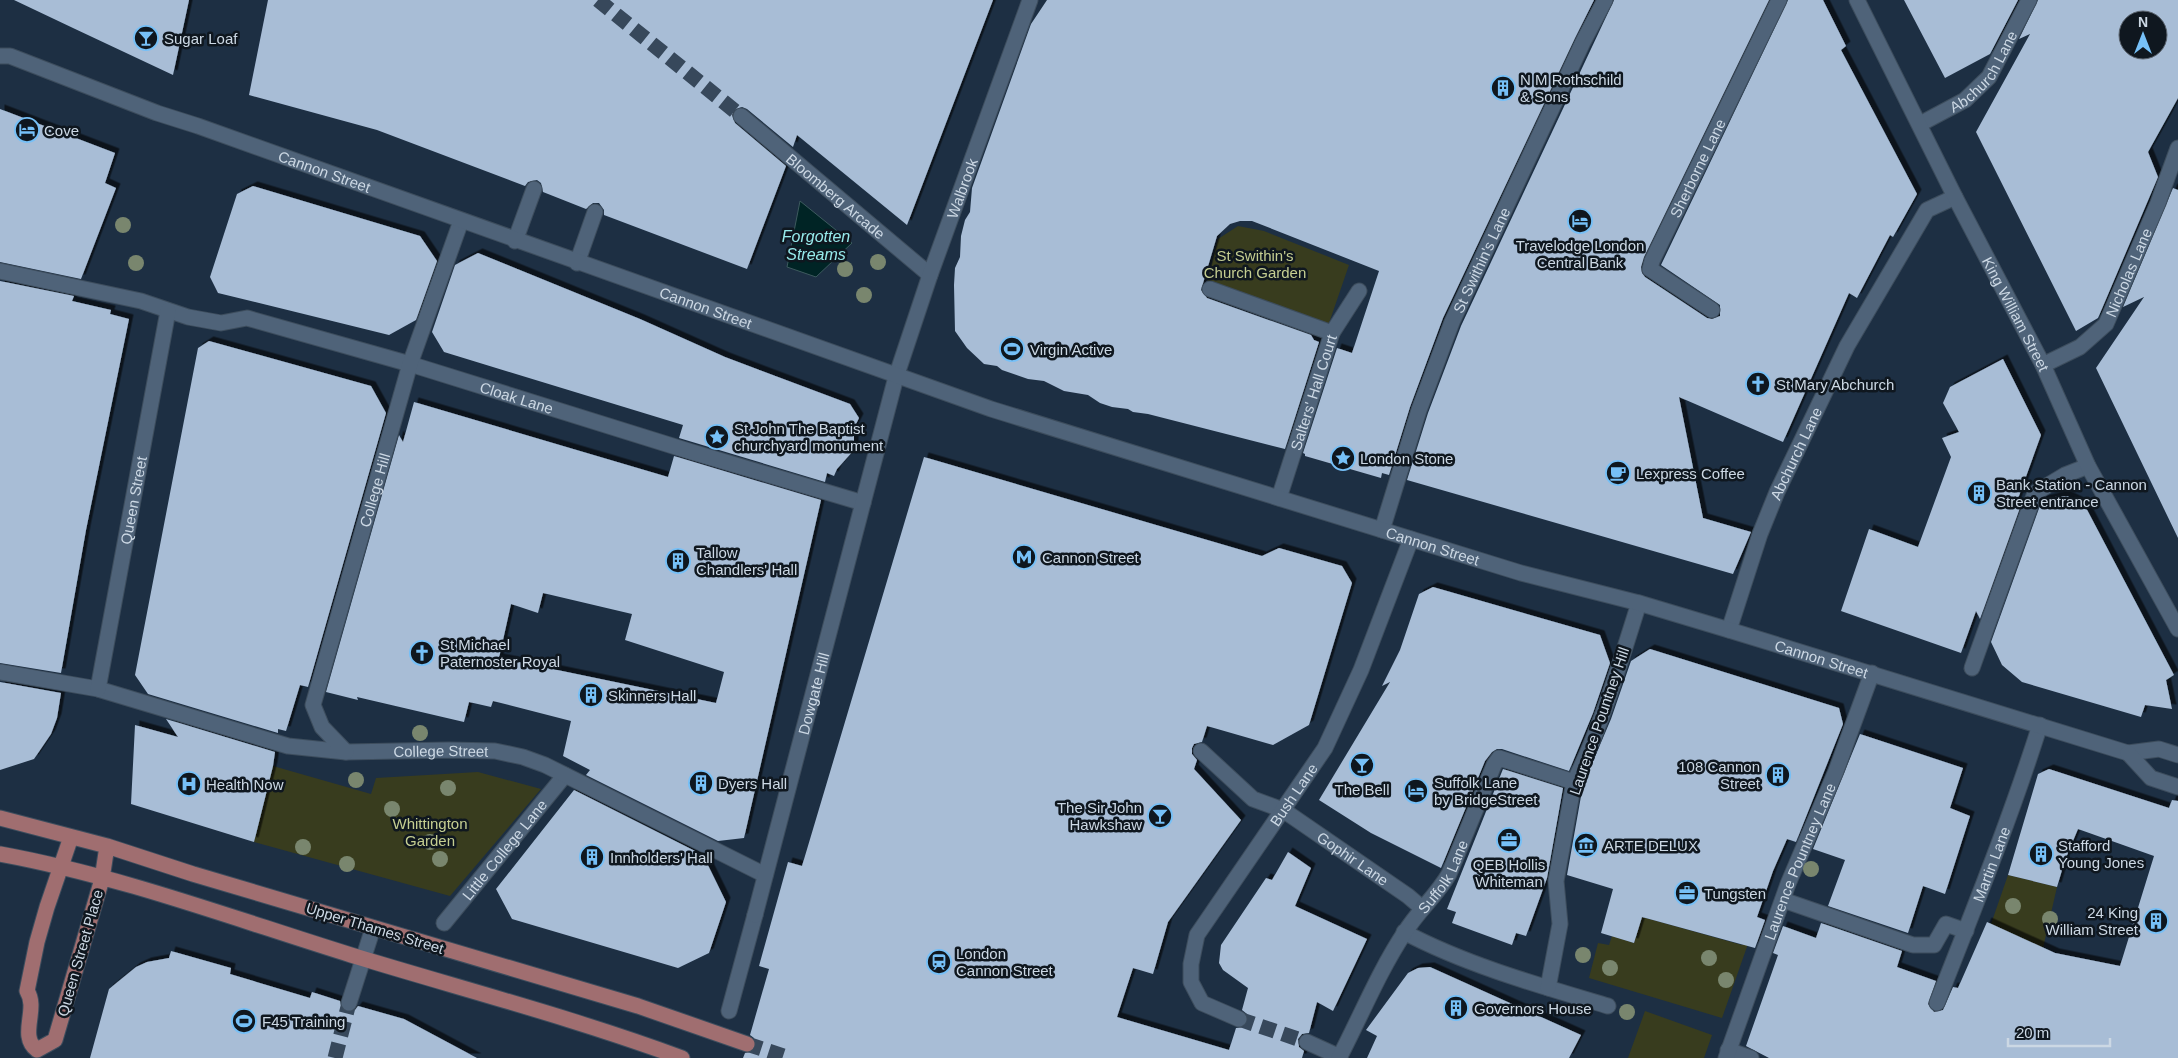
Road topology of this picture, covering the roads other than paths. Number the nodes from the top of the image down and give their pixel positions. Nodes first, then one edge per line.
1 (1030, 0) edge
2 (1605, 0) edge
3 (1779, 0) edge
4 (1857, 0) edge
5 (2029, 0) edge
6 (3, 53) edge
7 (741, 116) tunnel mouth
8 (1920, 124) junction
9 (2176, 153) edge
10 (534, 189) dead end
11 (1955, 197) junction
12 (595, 212) dead end
13 (461, 221) junction
14 (516, 241) junction
15 (577, 263) junction
16 (0, 271) edge
17 (930, 275) junction
18 (1210, 289) dead end
19 (1359, 292) dead end
20 (1712, 310) dead end
21 (168, 311) junction
22 (1332, 334) junction
23 (410, 364) junction
24 (2043, 365) junction
25 (896, 376) junction
26 (2088, 466) junction
27 (1279, 498) junction
28 (863, 503) junction
29 (1382, 530) junction
30 (1411, 539) junction
31 (1639, 604) junction
32 (2174, 611) edge
33 (2178, 629) edge
34 (1729, 630) junction
35 (1972, 668) dead end
36 (0, 672) edge
37 (1872, 673) junction
38 (98, 688) junction
39 (2040, 725) junction
40 (1201, 751) dead end
41 (346, 752) junction
42 (2128, 753) junction
43 (2178, 755) edge
44 (565, 775) junction
45 (1574, 782) junction
46 (2178, 787) edge
47 (1283, 810) junction
48 (0, 818) edge
49 (71, 837) junction
50 (107, 846) junction
51 (0, 854) edge
52 (61, 867) junction
53 (765, 875) junction
54 (102, 878) junction
55 (1783, 900) junction
56 (1422, 908) junction
57 (444, 923) dead end
58 (373, 928) junction
59 (1966, 931) junction
60 (1404, 932) junction
61 (363, 958) junction
62 (1548, 988) junction
63 (349, 1003) tunnel mouth
64 (1937, 1003) dead end
65 (1608, 1006) dead end
66 (728, 1011) dead end
67 (1239, 1019) tunnel mouth
68 (1306, 1042) tunnel mouth
69 (747, 1044) tunnel mouth
70 (36, 1054) edge
71 (1727, 1054) edge
72 (682, 1058) edge
73 (1340, 1058) edge
74 (1751, 1058) edge

1 - 17 street, Walbrook
2 - 29 street, St Swithin's Lane
3 - 20 street, Sherborne Lane
4 - 8 street, King William Street
5 - 8 street, Abchurch Lane
6 - 13 street, Cannon Street
7 - 17 street, Bloomberg Arcade
8 - 11 street, King William Street
9 - 24 street, Nicholas Lane
10 - 14 street
11 - 24 street, King William Street
11 - 34 street, Abchurch Lane
12 - 15 street
13 - 14 street, Cannon Street
13 - 23 street, College Hill
14 - 15 street, Cannon Street
15 - 25 street, Cannon Street
16 - 21 street, Cloak Lane
17 - 25 street, Walbrook
18 - 22 street
19 - 22 street, Salters' Hall Court
21 - 23 street, Cloak Lane
21 - 38 street, Queen Street
22 - 27 street, Salters' Hall Court
23 - 28 street, Cloak Lane
23 - 41 street, College Hill
24 - 26 street, King William Street
25 - 27 street, Cannon Street
25 - 28 street, Dowgate Hill
26 - 32 street, King William Street
26 - 35 street
27 - 29 street, Cannon Street
28 - 53 street, Dowgate Hill
29 - 30 street, Cannon Street
30 - 31 street, Cannon Street
30 - 47 street, Bush Lane
31 - 34 street, Cannon Street
31 - 45 street, Laurence Pountney Hill
32 - 33 street, King William Street
34 - 37 street, Cannon Street
36 - 38 street, College Street
37 - 39 street, Cannon Street
37 - 55 street, Laurence Pountney Lane
38 - 41 street, College Street
39 - 42 street, Cannon Street
39 - 59 street, Martin Lane
40 - 47 street, Gophir Lane
41 - 44 street, College Street
42 - 43 street, Cannon Street
42 - 46 street, Cannon Street
44 - 53 street, College Street
44 - 57 street, Little College Lane
45 - 56 street, Suffolk Lane
45 - 62 street, Laurence Pountney Hill
47 - 56 street, Gophir Lane
47 - 67 street, Bush Lane
48 - 49 main road, Upper Thames Street
49 - 50 main road, Upper Thames Street
49 - 52 main road, Queen Street Place
50 - 54 main road, Queen Street Place
50 - 58 main road, Upper Thames Street
51 - 52 main road
52 - 54 main road
52 - 70 main road, Queen Street Place
53 - 66 street, Dowgate Hill
54 - 61 main road
54 - 70 main road, Queen Street Place
55 - 59 street
55 - 71 street, Laurence Pountney Lane
56 - 60 street, Suffolk Lane
58 - 61 street
58 - 69 main road, Upper Thames Street
59 - 64 street, Martin Lane
60 - 62 street
60 - 73 street, Suffolk Lane
61 - 63 street
61 - 72 main road
62 - 65 street
68 - 73 street
71 - 74 street, Laurence Pountney Lane

